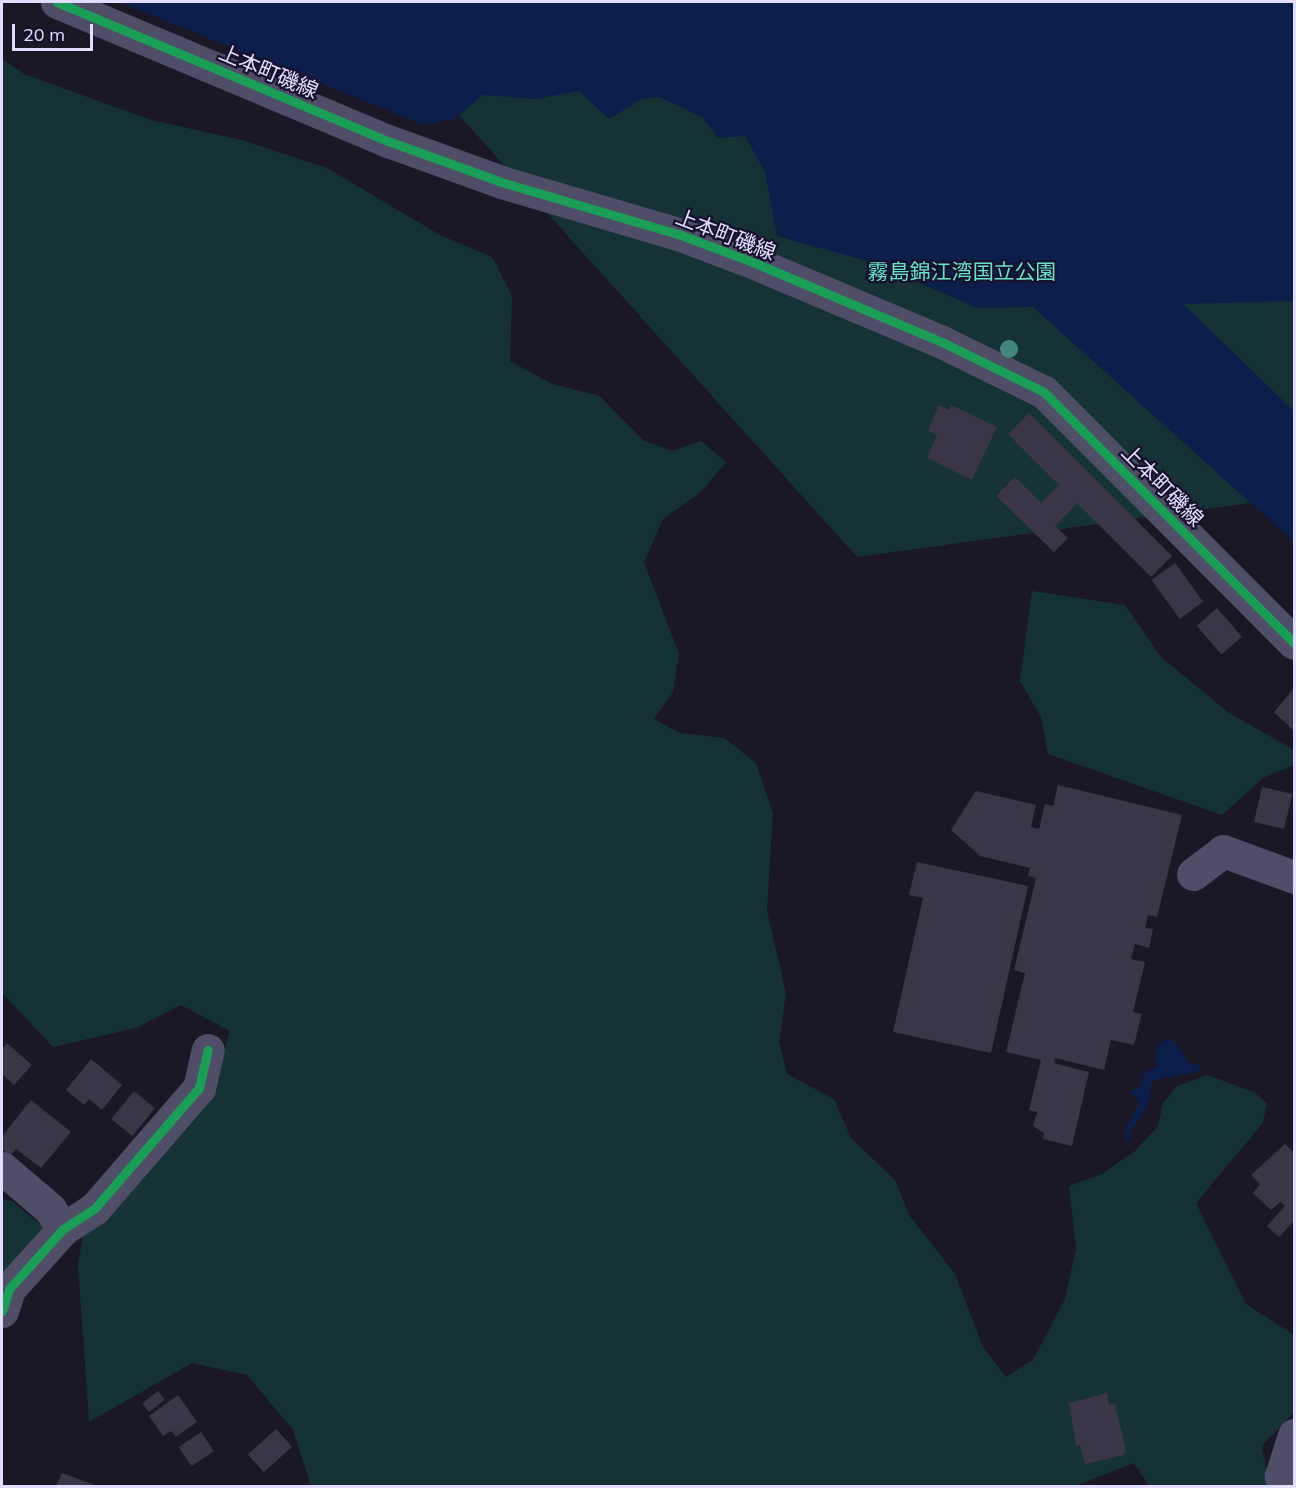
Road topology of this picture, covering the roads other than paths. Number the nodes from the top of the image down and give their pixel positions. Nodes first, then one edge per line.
1 (57, 2) edge
2 (1294, 643) edge
3 (1193, 874) dead end
4 (1294, 877) edge
5 (208, 1050) dead end
6 (2, 1168) edge
7 (63, 1229) junction
8 (2, 1311) edge
9 (1294, 1435) edge
10 (1287, 1486) edge

1 - 2 street, 上本町磯線
3 - 4 street
5 - 7 street
6 - 7 street
7 - 8 street
9 - 10 street

